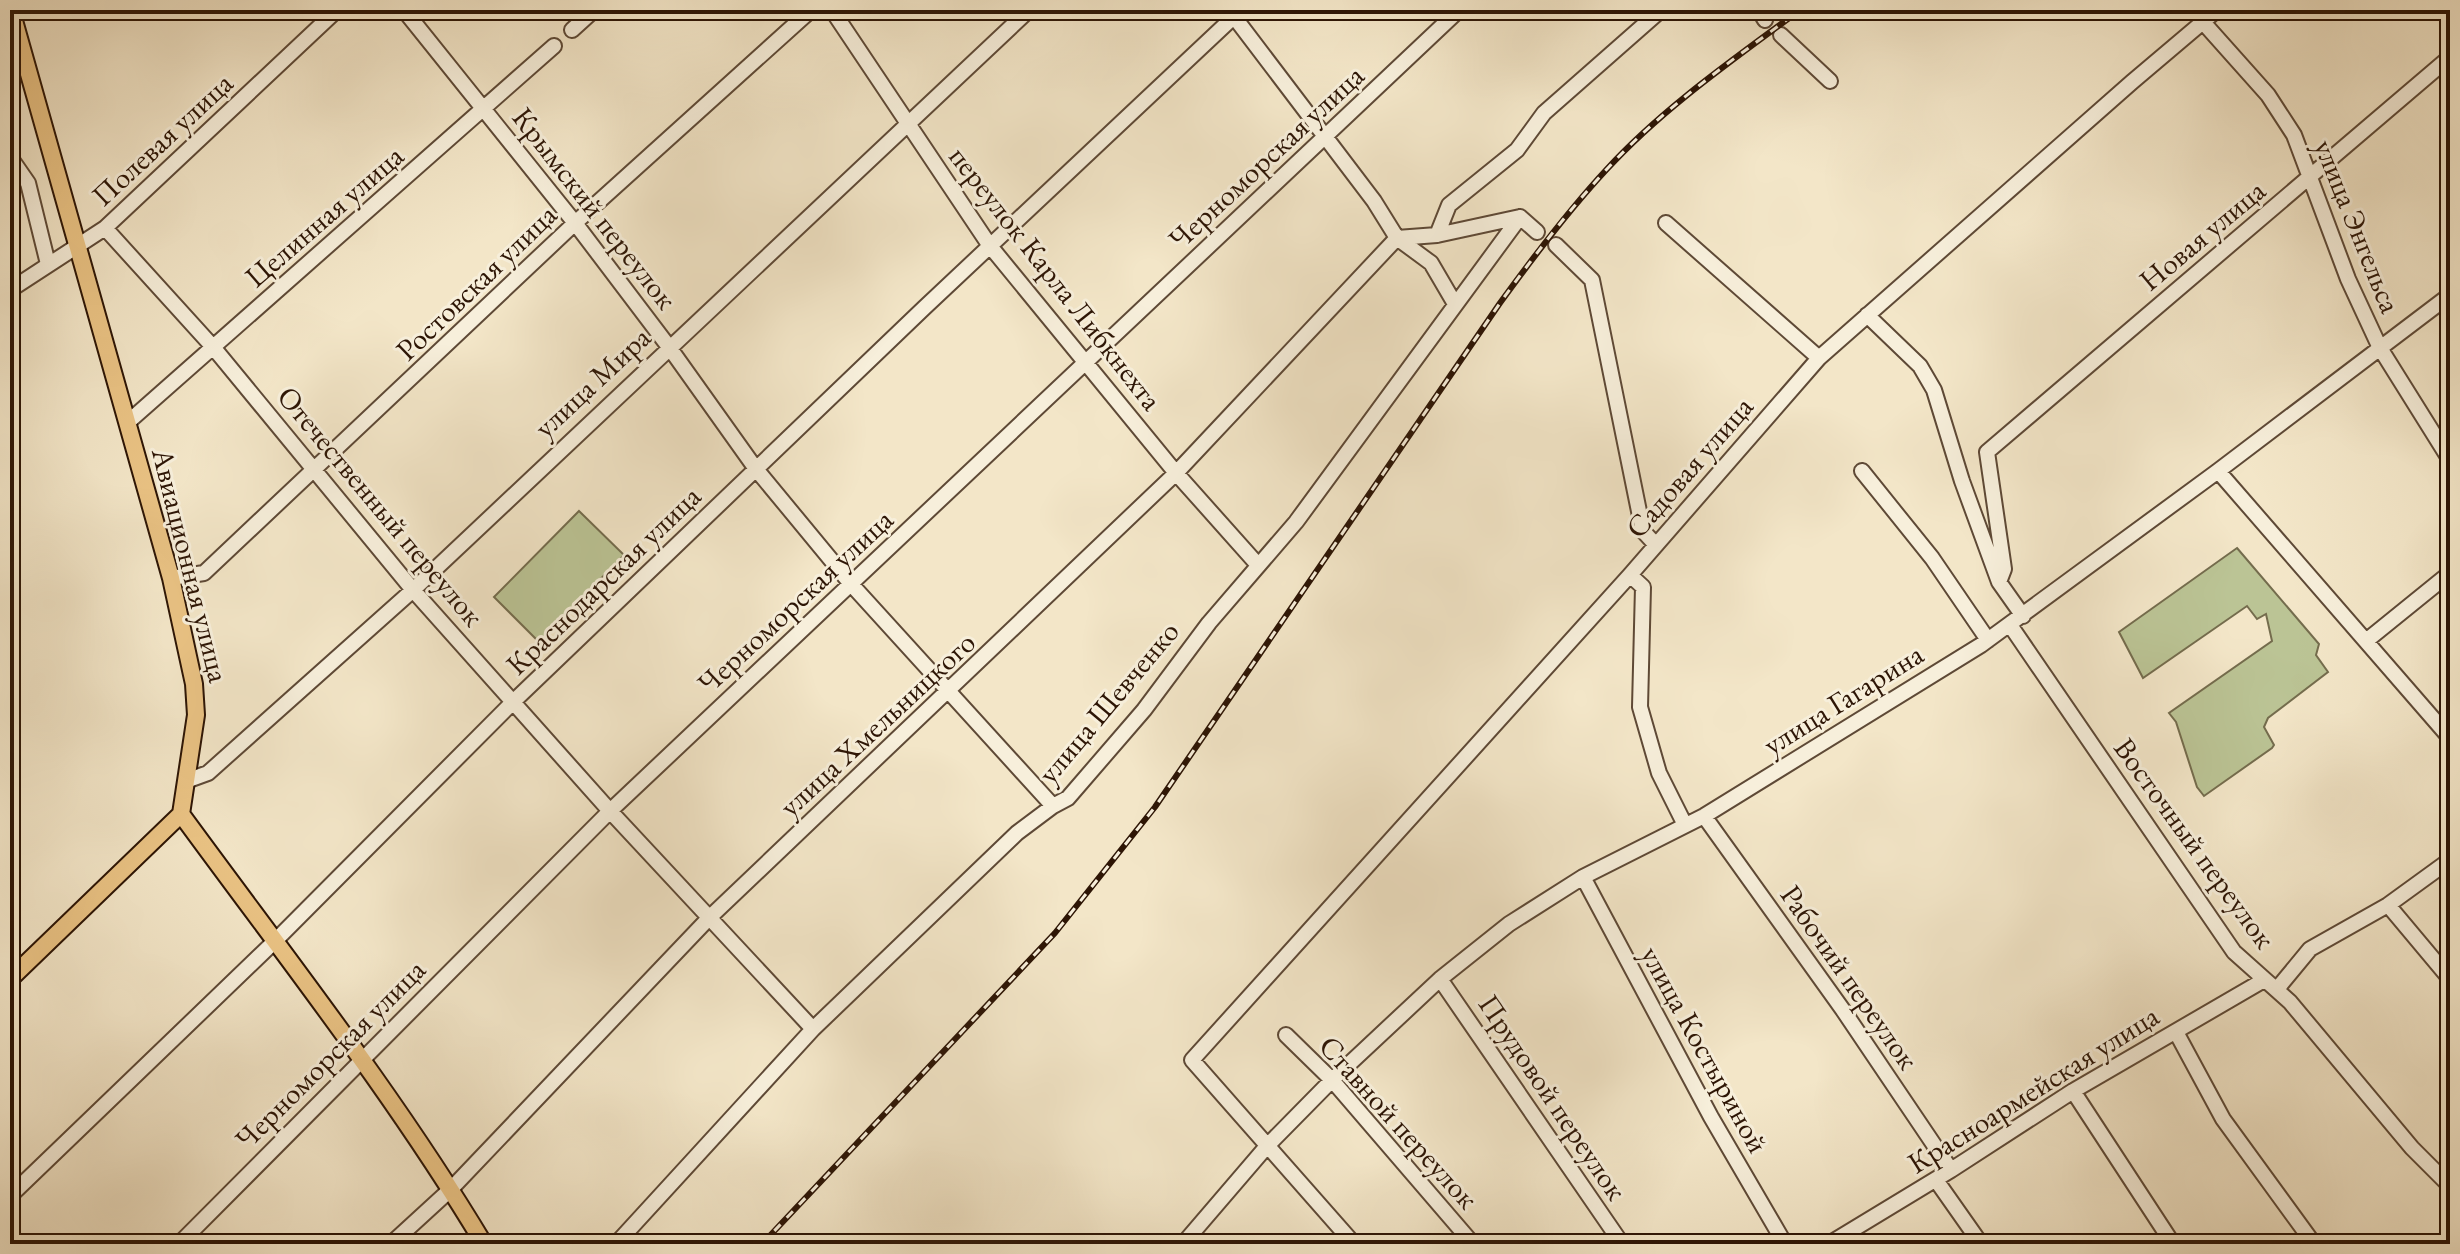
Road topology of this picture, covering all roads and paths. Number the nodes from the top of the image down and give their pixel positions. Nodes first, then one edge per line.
1 (11, 10) edge
2 (337, 10) edge
3 (404, 10) edge
4 (594, 10) edge
5 (811, 10) edge
6 (832, 10) edge
7 (1029, 10) edge
8 (1459, 10) edge
9 (1661, 10) edge
10 (2217, 10) edge
11 (1234, 12) edge
12 (2202, 21) junction
13 (572, 30) dead end
14 (1781, 35) dead end
15 (554, 46) dead end
16 (2450, 57) edge
17 (1830, 81) dead end
18 (485, 108) junction
19 (907, 124) junction
20 (1326, 138) junction
21 (10, 157) edge
22 (2309, 178) junction
23 (1520, 217) junction
24 (575, 223) junction
25 (1666, 223) dead end
26 (105, 228) junction
27 (1537, 232) dead end
28 (1437, 235) junction
29 (1397, 238) junction
30 (1556, 245) dead end
31 (76, 246) junction
32 (990, 246) junction
33 (48, 264) junction
34 (10, 290) edge
35 (2450, 295) edge
36 (1455, 304) junction
37 (1867, 315) junction
38 (213, 347) junction
39 (669, 347) junction
40 (2380, 348) junction
41 (1819, 358) junction
42 (1085, 364) junction
43 (127, 423) junction
44 (2450, 460) edge
45 (756, 469) junction
46 (316, 470) junction
47 (1862, 471) dead end
48 (2218, 471) junction
49 (1176, 473) junction
50 (1655, 544) junction
51 (1258, 565) junction
52 (2450, 573) edge
53 (1630, 575) junction
54 (171, 578) junction
55 (1999, 582) junction
56 (851, 584) junction
57 (413, 590) junction
58 (2023, 616) junction
59 (2010, 625) junction
60 (1988, 640) junction
61 (2366, 641) junction
62 (950, 691) junction
63 (514, 701) junction
64 (2450, 738) edge
65 (186, 781) junction
66 (1053, 806) junction
67 (610, 811) junction
68 (181, 814) junction
69 (1704, 816) junction
70 (1685, 825) junction
71 (2450, 860) edge
72 (1583, 877) junction
73 (2388, 905) junction
74 (709, 918) junction
75 (274, 942) junction
76 (10, 979) edge
77 (1440, 979) junction
78 (2450, 979) edge
79 (2264, 980) junction
80 (2277, 989) junction
81 (813, 1029) junction
82 (2176, 1032) junction
83 (1286, 1035) dead end
84 (361, 1060) junction
85 (1332, 1080) junction
86 (2073, 1091) junction
87 (1267, 1146) junction
88 (1951, 1170) junction
89 (1936, 1180) junction
90 (2450, 1186) edge
91 (451, 1189) junction
92 (10, 1196) edge
93 (1346, 1241) edge
94 (179, 1244) edge
95 (391, 1244) edge
96 (484, 1244) edge
97 (616, 1244) edge
98 (1183, 1244) edge
99 (1473, 1244) edge
100 (1622, 1244) edge
101 (1785, 1244) edge
102 (1829, 1244) edge
103 (1981, 1244) edge
104 (2173, 1244) edge
105 (2314, 1244) edge

1 - 31 main road, Авиационная улица
2 - 26 street, Полевая улица
3 - 18 street, Крымский переулок
4 - 13 street
5 - 24 street, Ростовская улица
6 - 19 street, переулок Карла Либкнехта
7 - 19 street, улица Мира
8 - 20 street, Черноморская улица
9 - 28 street
10 - 12 street, Садовая улица
11 - 20 street
11 - 32 street, Краснодарская улица
12 - 22 street, улица Энгельса
12 - 37 street, Садовая улица
14 - 17 street
15 - 18 street, Целинная улица
16 - 22 street, Новая улица
18 - 24 street, Крымский переулок
18 - 38 street, Целинная улица
19 - 32 street, переулок Карла Либкнехта
19 - 39 street, улица Мира
20 - 29 street
20 - 42 street, Черноморская улица
21 - 33 street
22 - 40 street, улица Энгельса
22 - 55 street, Новая улица
23 - 27 street
23 - 28 street
23 - 36 street, улица Шевченко
24 - 39 street, Крымский переулок
24 - 46 street, Ростовская улица
25 - 41 street
26 - 31 street, Полевая улица
26 - 38 street, Отечественный переулок
28 - 29 street
29 - 36 street
29 - 49 street, улица Хмельницкого
30 - 50 street
31 - 33 street, Полевая улица
31 - 43 main road, Авиационная улица
32 - 42 street, переулок Карла Либкнехта
32 - 45 street, Краснодарская улица
33 - 34 street, Полевая улица
35 - 40 street, улица Гагарина
36 - 51 street, улица Шевченко
37 - 41 street, Садовая улица
37 - 55 street
38 - 43 street, Целинная улица
38 - 46 street, Отечественный переулок
39 - 45 street, Крымский переулок
39 - 57 street, улица Мира
40 - 44 street, улица Энгельса
40 - 48 street, улица Гагарина
41 - 50 street, Садовая улица
42 - 49 street, переулок Карла Либкнехта
42 - 56 street, Черноморская улица
43 - 54 main road, Авиационная улица
45 - 56 street, Крымский переулок
45 - 63 street, Краснодарская улица
46 - 54 street, Ростовская улица
46 - 57 street, Отечественный переулок
47 - 60 street
48 - 58 street, улица Гагарина
48 - 61 street
49 - 51 street, переулок Карла Либкнехта
49 - 62 street, улица Хмельницкого
50 - 53 street, Садовая улица
51 - 66 street, улица Шевченко
52 - 61 street
53 - 70 street
53 - 87 street, Садовая улица
54 - 65 main road, Авиационная улица
55 - 58 street
56 - 62 street, Крымский переулок
56 - 67 street, Черноморская улица
57 - 63 street, Отечественный переулок
57 - 65 street, улица Мира
58 - 59 street, улица Гагарина
59 - 60 street, улица Гагарина
59 - 79 street, Восточный переулок
60 - 69 street, улица Гагарина
61 - 64 street
62 - 66 street, Крымский переулок
62 - 74 street, улица Хмельницкого
63 - 67 street, Отечественный переулок
63 - 75 street, Краснодарская улица
65 - 68 main road, Авиационная улица
66 - 81 street, улица Шевченко
67 - 74 street, Отечественный переулок
67 - 84 street, Черноморская улица
68 - 75 main road
68 - 76 main road
69 - 70 street, улица Гагарина
69 - 88 street, Рабочий переулок
70 - 72 street, улица Гагарина
71 - 73 street
72 - 77 street, улица Гагарина
72 - 101 street, улица Костыриной
73 - 78 street
73 - 80 street
74 - 81 street, Отечественный переулок
74 - 91 street, улица Хмельницкого
75 - 84 main road
75 - 92 street, Краснодарская улица
77 - 85 street, улица Гагарина
77 - 100 street, Прудовой переулок
79 - 80 street, Восточный переулок
79 - 82 street, Красноармейская улица
80 - 90 street, Восточный переулок
81 - 97 street, улица Шевченко
82 - 86 street, Красноармейская улица
82 - 105 street
83 - 85 street, Ставной переулок
84 - 91 main road
84 - 94 street, Черноморская улица
85 - 87 street, улица Гагарина
85 - 99 street, Ставной переулок
86 - 88 street, Красноармейская улица
86 - 104 street
87 - 93 street
87 - 98 street, улица Гагарина
88 - 89 street, Красноармейская улица
89 - 102 street, Красноармейская улица
89 - 103 street
91 - 95 street, улица Хмельницкого
91 - 96 main road

